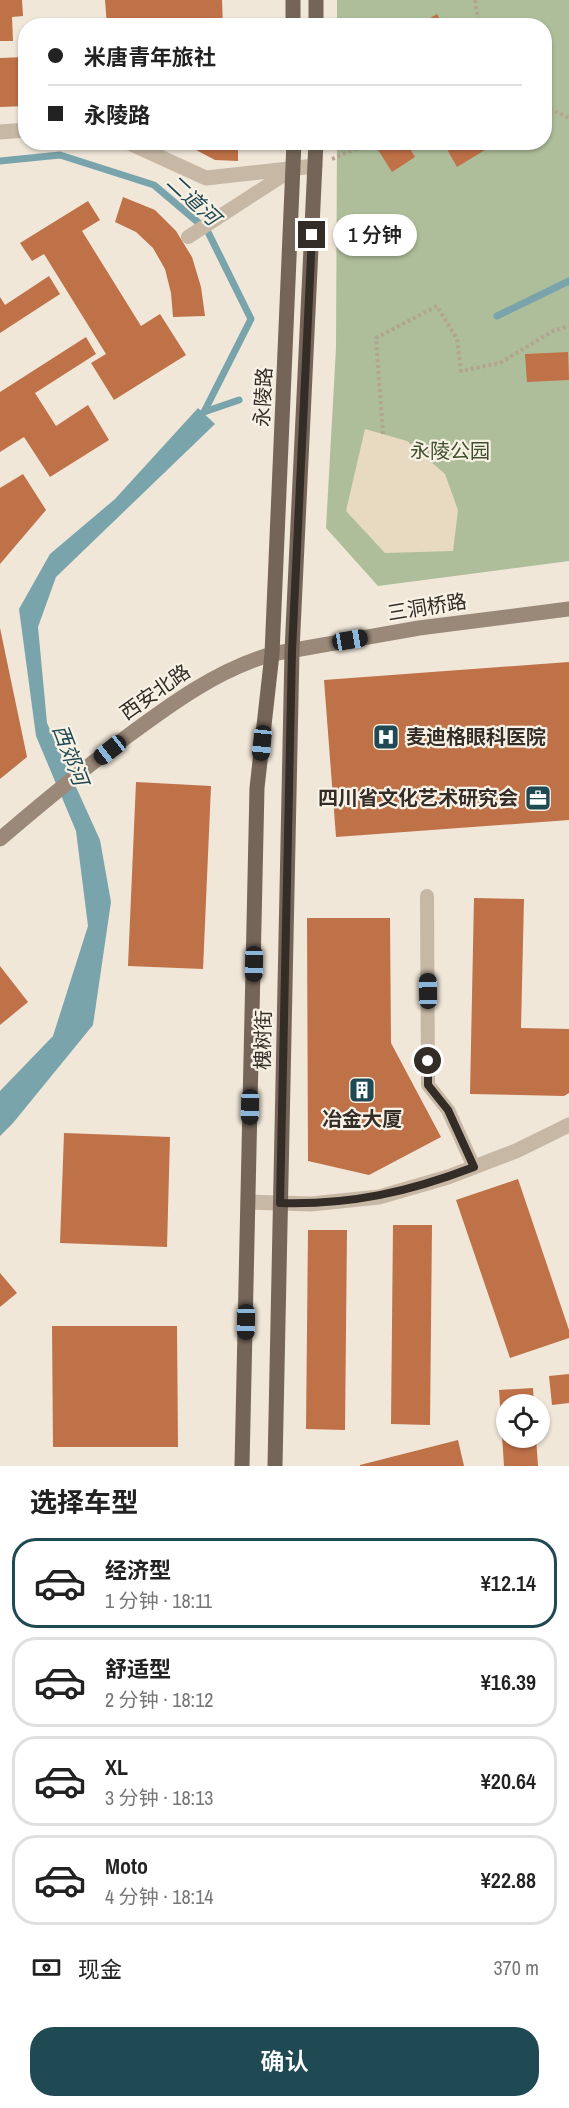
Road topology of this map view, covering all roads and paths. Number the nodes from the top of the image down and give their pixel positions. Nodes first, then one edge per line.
1 (293, 0) edge
2 (316, 0) edge
3 (475, 0) edge
4 (293, 18) edge
5 (316, 18) edge
6 (478, 18) edge
7 (552, 110) edge
8 (569, 118) edge
9 (18, 131) edge
10 (0, 132) edge
11 (145, 150) edge
12 (294, 150) edge
13 (316, 150) edge
14 (353, 150) edge
15 (315, 166) junction
16 (293, 169) junction
17 (189, 236) dead end
18 (569, 326) edge
19 (383, 434) dead end
20 (569, 609) edge
21 (292, 651) junction
22 (272, 654) junction
23 (0, 839) edge
24 (427, 896) dead end
25 (569, 1125) edge
26 (474, 1167) junction
27 (248, 1202) junction
28 (280, 1203) junction
29 (242, 1466) edge
30 (275, 1466) edge

1 - 4 main road
2 - 5 main road
3 - 6 path
7 - 8 path
9 - 10 street
11 - 16 street
12 - 16 main road, 永陵路
13 - 15 main road, 永陵路
14 - 15 path
15 - 16 street
15 - 21 main road, 永陵路
16 - 17 lane
16 - 22 main road, 永陵路
18 - 19 path
20 - 21 street, 三洞桥路
21 - 22 street, 西安北路
21 - 28 main road, 槐树街
22 - 23 street, 西安北路
22 - 27 main road, 槐树街
24 - 26 lane
25 - 26 street
26 - 28 street
27 - 28 street
27 - 29 main road, 槐树街
28 - 30 main road, 槐树街

